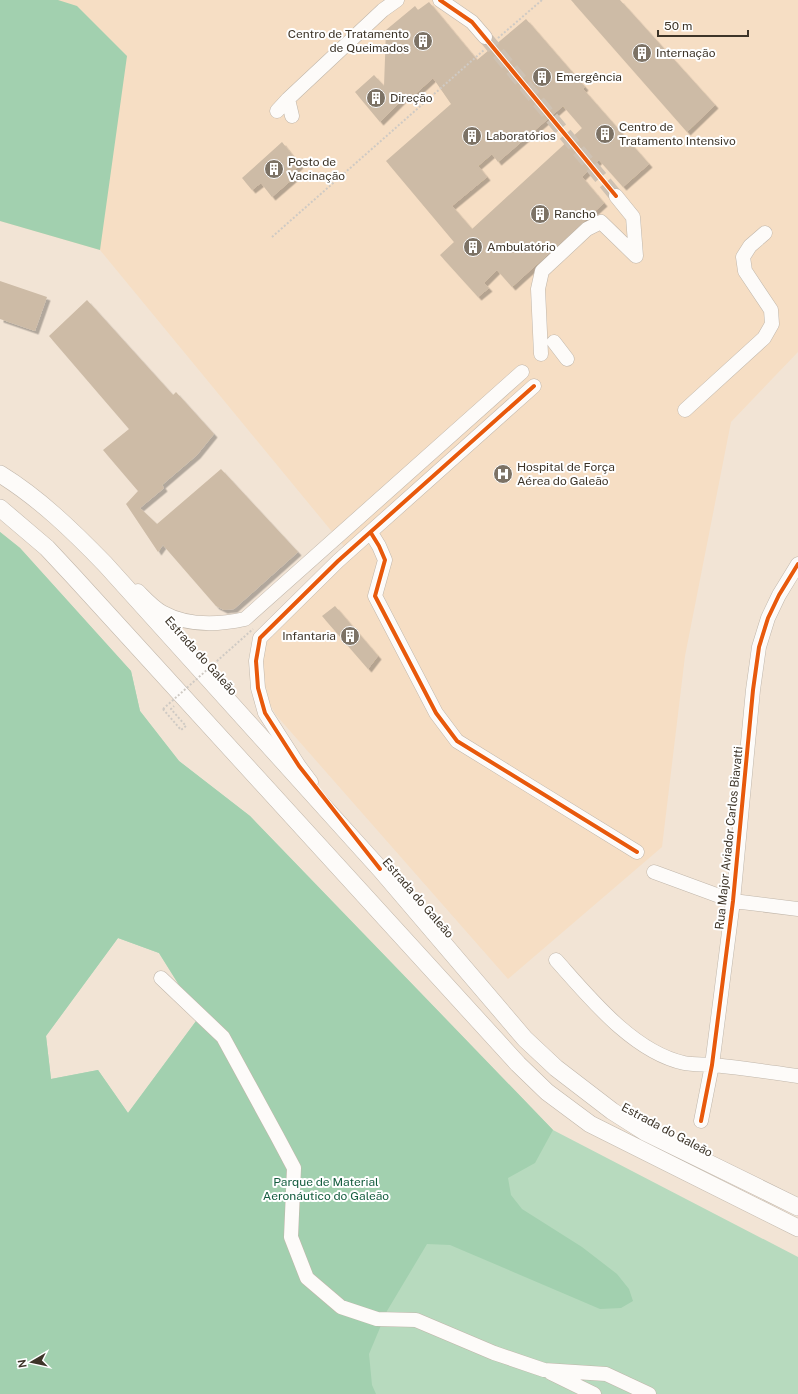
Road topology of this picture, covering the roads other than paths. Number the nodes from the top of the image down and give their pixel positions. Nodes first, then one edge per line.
1 (397, 0) edge
2 (440, 0) edge
3 (489, 42) tunnel mouth
4 (288, 99) junction
5 (277, 111) dead end
6 (292, 116) dead end
7 (616, 196) tunnel mouth
8 (765, 233) dead end
9 (554, 342) dead end
10 (541, 354) dead end
11 (567, 359) dead end
12 (522, 372) dead end
13 (534, 386) dead end
14 (685, 410) dead end
15 (0, 474) edge
16 (0, 508) edge
17 (371, 533) junction
18 (105, 564) junction
19 (798, 564) edge
20 (637, 852) dead end
21 (380, 869) junction
22 (654, 872) dead end
23 (734, 901) junction
24 (798, 909) edge
25 (556, 960) dead end
26 (162, 978) dead end
27 (712, 1064) junction
28 (798, 1076) edge
29 (701, 1121) dead end
30 (798, 1207) edge
31 (798, 1228) edge
32 (544, 1370) junction
33 (594, 1394) edge
34 (649, 1394) edge

1 - 4 street
2 - 3 street
4 - 5 street
4 - 6 street
7 - 10 street
8 - 14 street
9 - 11 street
12 - 18 street
13 - 17 street
15 - 18 main road, Estrada do Galeão
16 - 31 main road
17 - 20 street
17 - 21 street
18 - 21 main road, Estrada do Galeão
19 - 23 street, Rua Major Aviador Carlos Biavatti
21 - 30 main road, Estrada do Galeão
22 - 23 street
23 - 24 street
23 - 27 street, Rua Major Aviador Carlos Biavatti
25 - 27 street
26 - 32 street
27 - 28 street
27 - 29 street, Rua Major Aviador Carlos Biavatti
32 - 33 street
32 - 34 street

